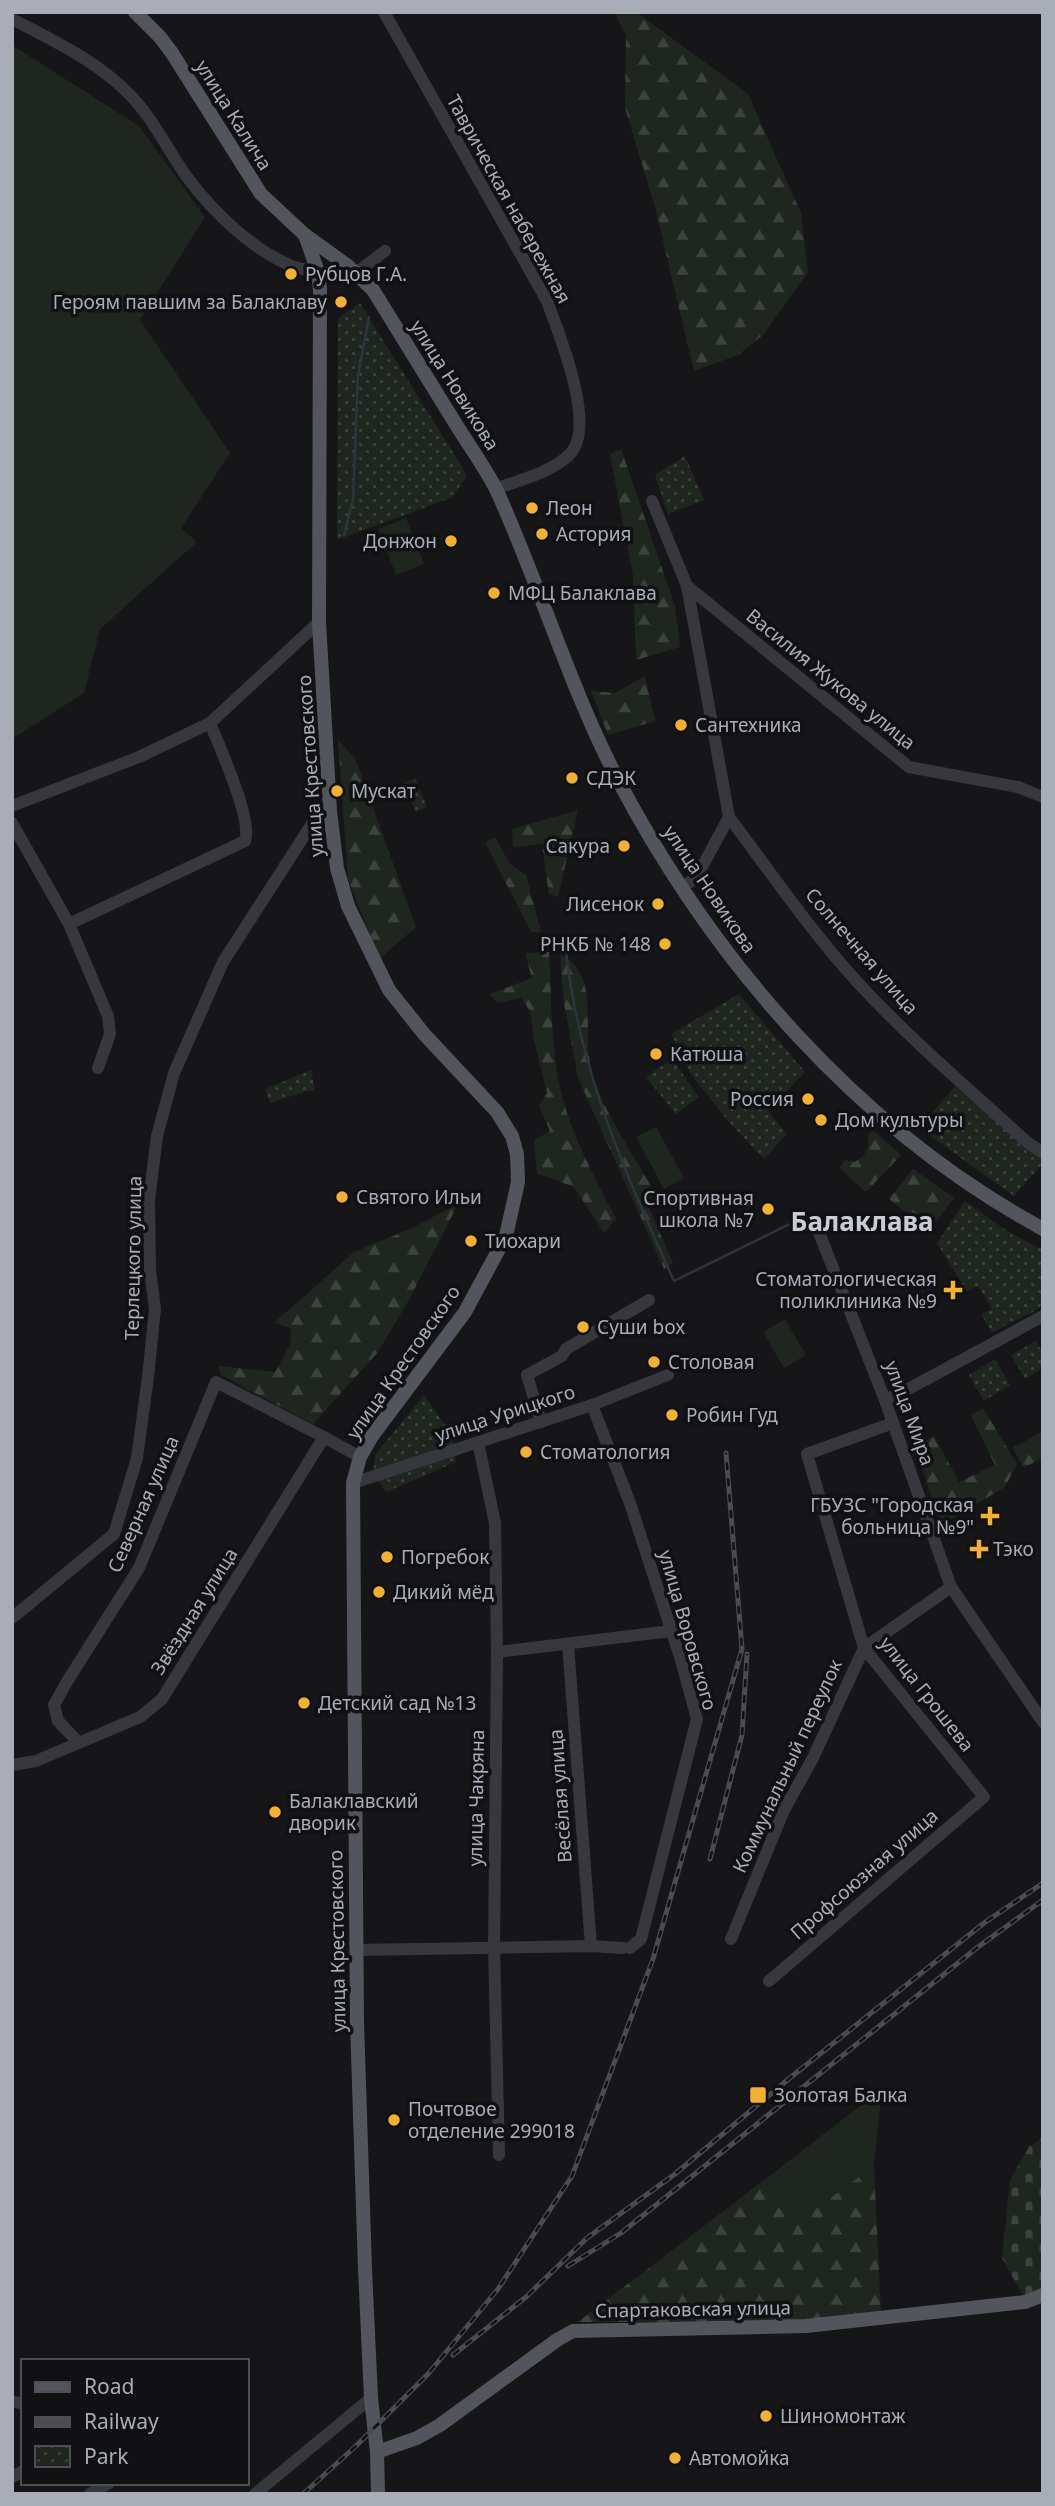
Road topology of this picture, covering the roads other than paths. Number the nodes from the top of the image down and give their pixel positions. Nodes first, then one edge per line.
1 (135, 12) edge
2 (384, 12) edge
3 (12, 19) edge
4 (305, 235) junction
5 (385, 251) dead end
6 (318, 272) junction
7 (356, 273) junction
8 (320, 289) junction
9 (496, 489) junction
10 (652, 501) dead end
11 (687, 586) junction
12 (320, 622) junction
13 (211, 723) junction
14 (1043, 797) edge
15 (12, 806) edge
16 (330, 811) junction
17 (729, 817) junction
18 (12, 823) edge
19 (681, 888) junction
20 (69, 924) junction
21 (98, 1068) dead end
22 (1043, 1153) edge
23 (814, 1220) dead end
24 (1043, 1229) edge
25 (649, 1300) dead end
26 (1043, 1317) edge
27 (668, 1375) dead end
28 (885, 1400) junction
29 (592, 1405) junction
30 (541, 1422) junction
31 (894, 1423) junction
32 (324, 1437) junction
33 (478, 1442) junction
34 (360, 1457) junction
35 (353, 1483) junction
36 (951, 1587) junction
37 (12, 1618) edge
38 (671, 1631) junction
39 (568, 1644) junction
40 (864, 1648) junction
41 (497, 1652) junction
42 (1043, 1722) edge
43 (78, 1742) junction
44 (12, 1765) edge
45 (984, 1797) joint
46 (731, 1939) dead end
47 (591, 1946) junction
48 (494, 1947) junction
49 (356, 1950) junction
50 (769, 1980) dead end
51 (499, 2155) dead end
52 (1043, 2295) edge
53 (371, 2398) junction
54 (377, 2452) junction
55 (106, 2485) edge
56 (90, 2494) edge
57 (255, 2494) edge
58 (378, 2494) edge

1 - 4 main road, улица Калича
2 - 9 street, Таврическая набережная
3 - 6 street
4 - 6 main road, улица Крестовского
4 - 7 main road, улица Новикова
5 - 7 street
6 - 8 main road, улица Крестовского
7 - 8 main road
7 - 9 main road, улица Новикова
8 - 12 main road, улица Крестовского
9 - 19 main road, улица Новикова
10 - 11 street
11 - 14 street, Василия Жукова улица
11 - 17 street
12 - 13 street
12 - 16 main road, улица Крестовского
13 - 15 street
13 - 20 street
16 - 34 main road, улица Крестовского
16 - 37 street, Терлецкого улица
17 - 19 street
17 - 22 street, Солнечная улица
18 - 20 street
19 - 24 main road, улица Новикова
20 - 21 street
23 - 28 street, улица Мира
25 - 30 street
26 - 28 street
27 - 29 street, улица Урицкого
28 - 31 street, улица Мира
29 - 30 street, улица Урицкого
29 - 38 street, улица Воровского
30 - 33 street, улица Урицкого
31 - 36 street, улица Мира
31 - 40 street, улица Грошева
32 - 34 street
32 - 43 street, Звёздная улица
32 - 43 street, Северная улица
33 - 35 street, улица Урицкого
33 - 41 street, улица Чакряна
34 - 35 main road, улица Крестовского
35 - 49 main road, улица Крестовского
36 - 40 street
36 - 42 street, улица Мира
38 - 39 street
38 - 47 street, улица Воровского
39 - 41 street
39 - 47 street, Весёлая улица
40 - 45 street, улица Грошева
40 - 46 street, Коммунальный переулок
41 - 48 street, улица Чакряна
43 - 44 street, Звёздная улица
45 - 50 street, Профсоюзная улица
47 - 48 street
48 - 49 street
48 - 51 street, улица Чакряна
49 - 53 main road, улица Крестовского
52 - 54 main road, Спартаковская улица
53 - 54 main road, улица Крестовского
53 - 57 street
54 - 58 main road, улица Крестовского
55 - 56 street

